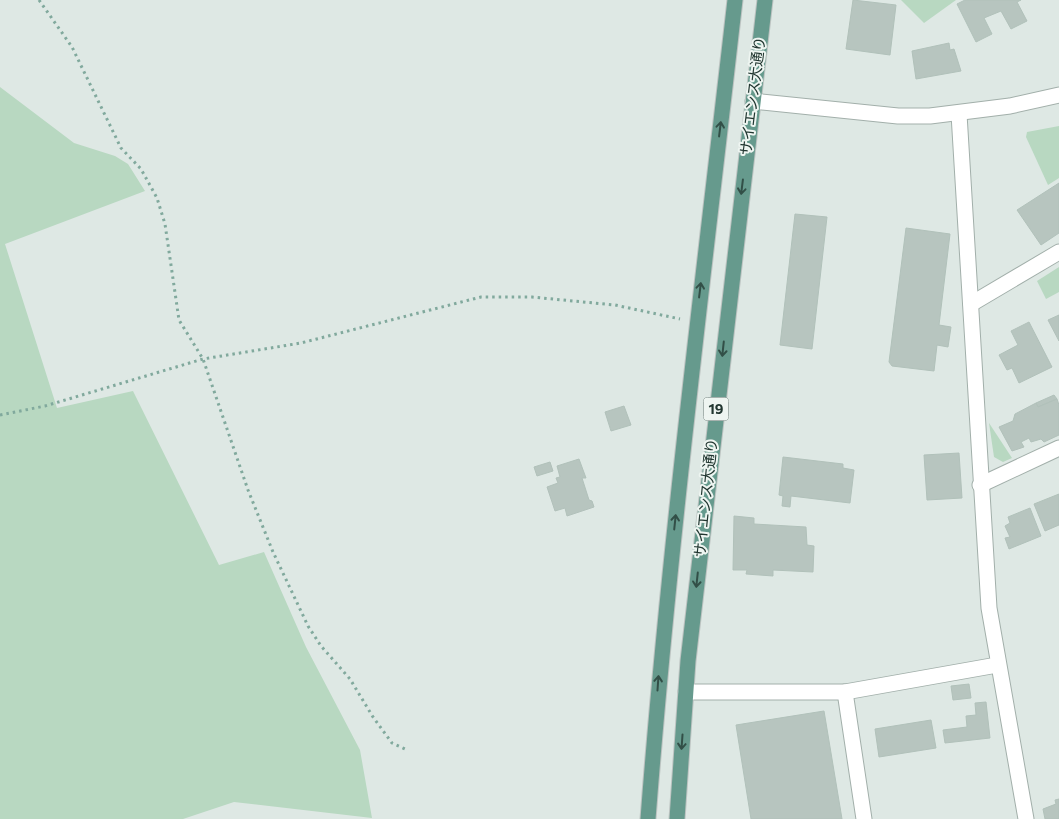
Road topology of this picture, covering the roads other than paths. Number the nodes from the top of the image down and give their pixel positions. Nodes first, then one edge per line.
1 (735, 0) edge
2 (765, 0) edge
3 (1059, 95) edge
4 (753, 101) junction
5 (959, 114) junction
6 (1059, 252) edge
7 (971, 304) junction
8 (1059, 448) edge
9 (980, 485) junction
10 (997, 665) junction
11 (686, 692) junction
12 (845, 692) junction
13 (648, 819) edge
14 (677, 819) edge
15 (864, 819) edge
16 (1026, 819) edge

13 -> 1 main road, サイエンス大通り / 19
2 - 4 main road, サイエンス大通り / 19
3 - 5 street
4 - 5 street
4 -> 11 main road, サイエンス大通り / 19
5 - 7 street
6 - 7 street
7 - 9 street
8 - 9 street
9 - 10 street
10 - 12 street
10 - 16 street
11 - 12 street
11 -> 14 main road, サイエンス大通り / 19
12 - 15 street

